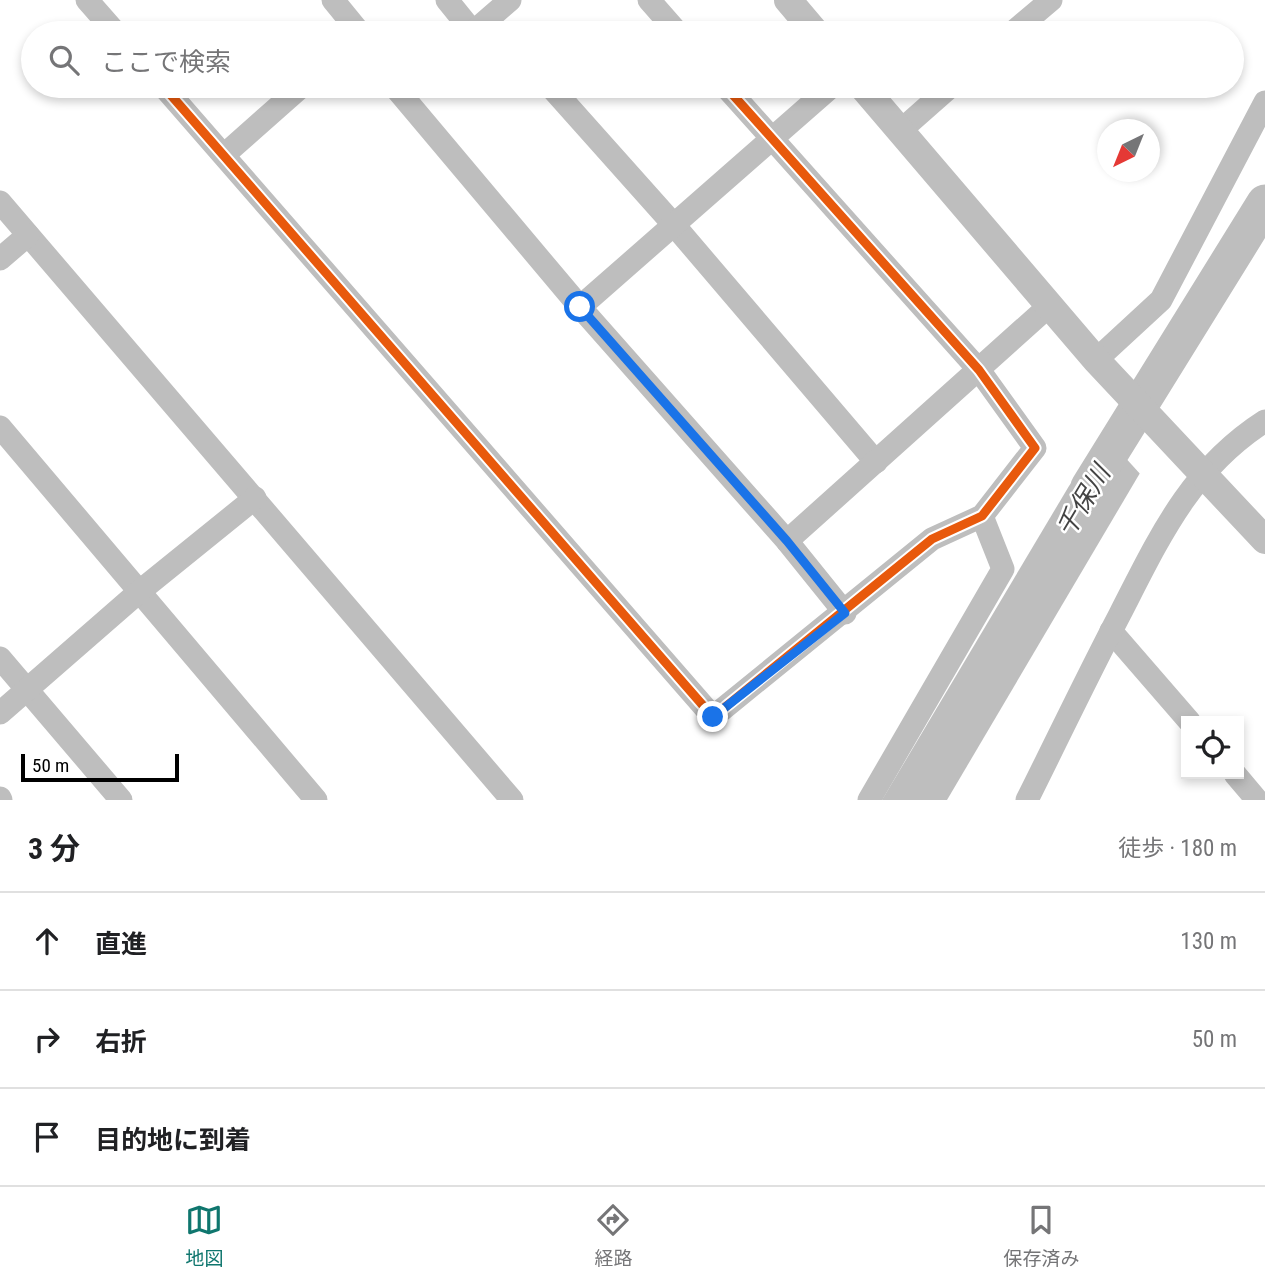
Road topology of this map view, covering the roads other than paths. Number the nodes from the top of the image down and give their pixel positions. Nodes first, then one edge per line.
1 (87, 0) edge
2 (333, 0) edge
3 (447, 0) edge
4 (510, 0) edge
5 (649, 0) edge
6 (788, 0) edge
7 (1051, 0) edge
8 (105, 21) edge
9 (350, 21) edge
10 (474, 21) edge
11 (491, 21) edge
12 (667, 21) edge
13 (806, 21) edge
14 (1026, 21) edge
15 (174, 98) edge
16 (288, 98) edge
17 (408, 98) edge
18 (561, 98) edge
19 (735, 98) edge
20 (818, 98) edge
21 (872, 98) edge
22 (937, 98) edge
23 (1265, 102) edge
24 (900, 131) junction
25 (771, 139) junction
26 (224, 155) junction
27 (0, 202) edge
28 (674, 225) junction
29 (28, 235) junction
30 (0, 259) edge
31 (1049, 306) junction
32 (580, 307) junction
33 (1106, 369) junction
34 (979, 370) junction
35 (1265, 421) edge
36 (0, 427) edge
37 (876, 462) junction
38 (1201, 475) junction
39 (255, 498) junction
40 (982, 516) junction
41 (1265, 540) edge
42 (787, 541) junction
43 (139, 591) junction
44 (845, 613) junction
45 (1111, 631) junction
46 (0, 658) edge
47 (27, 689) junction
48 (0, 713) edge
49 (1185, 716) edge
50 (1238, 779) edge
51 (121, 800) edge
52 (314, 800) edge
53 (512, 800) edge
54 (869, 800) edge
55 (1027, 800) edge
56 (1257, 800) edge

1 - 8 street
2 - 9 street
3 - 10 street
4 - 11 street
5 - 12 street
6 - 13 street
7 - 14 street
15 - 26 street
16 - 26 street
17 - 32 street
18 - 28 street
19 - 25 street
20 - 25 street
21 - 24 street
22 - 24 street
23 - 33 street
24 - 31 street
25 - 28 street
25 - 34 street
26 - 44 street
27 - 29 street
28 - 32 street
28 - 37 street
29 - 30 street
29 - 39 street
31 - 33 street
31 - 34 street
32 - 42 street
33 - 38 street
34 - 37 street
34 - 40 street
35 - 38 street
36 - 43 street
37 - 42 street
38 - 41 street
38 - 45 street
39 - 43 street
39 - 53 street
40 - 44 street
40 - 54 street
42 - 44 street
43 - 47 street
43 - 52 street
45 - 49 street
45 - 55 street
46 - 47 street
47 - 48 street
47 - 51 street
50 - 56 street

